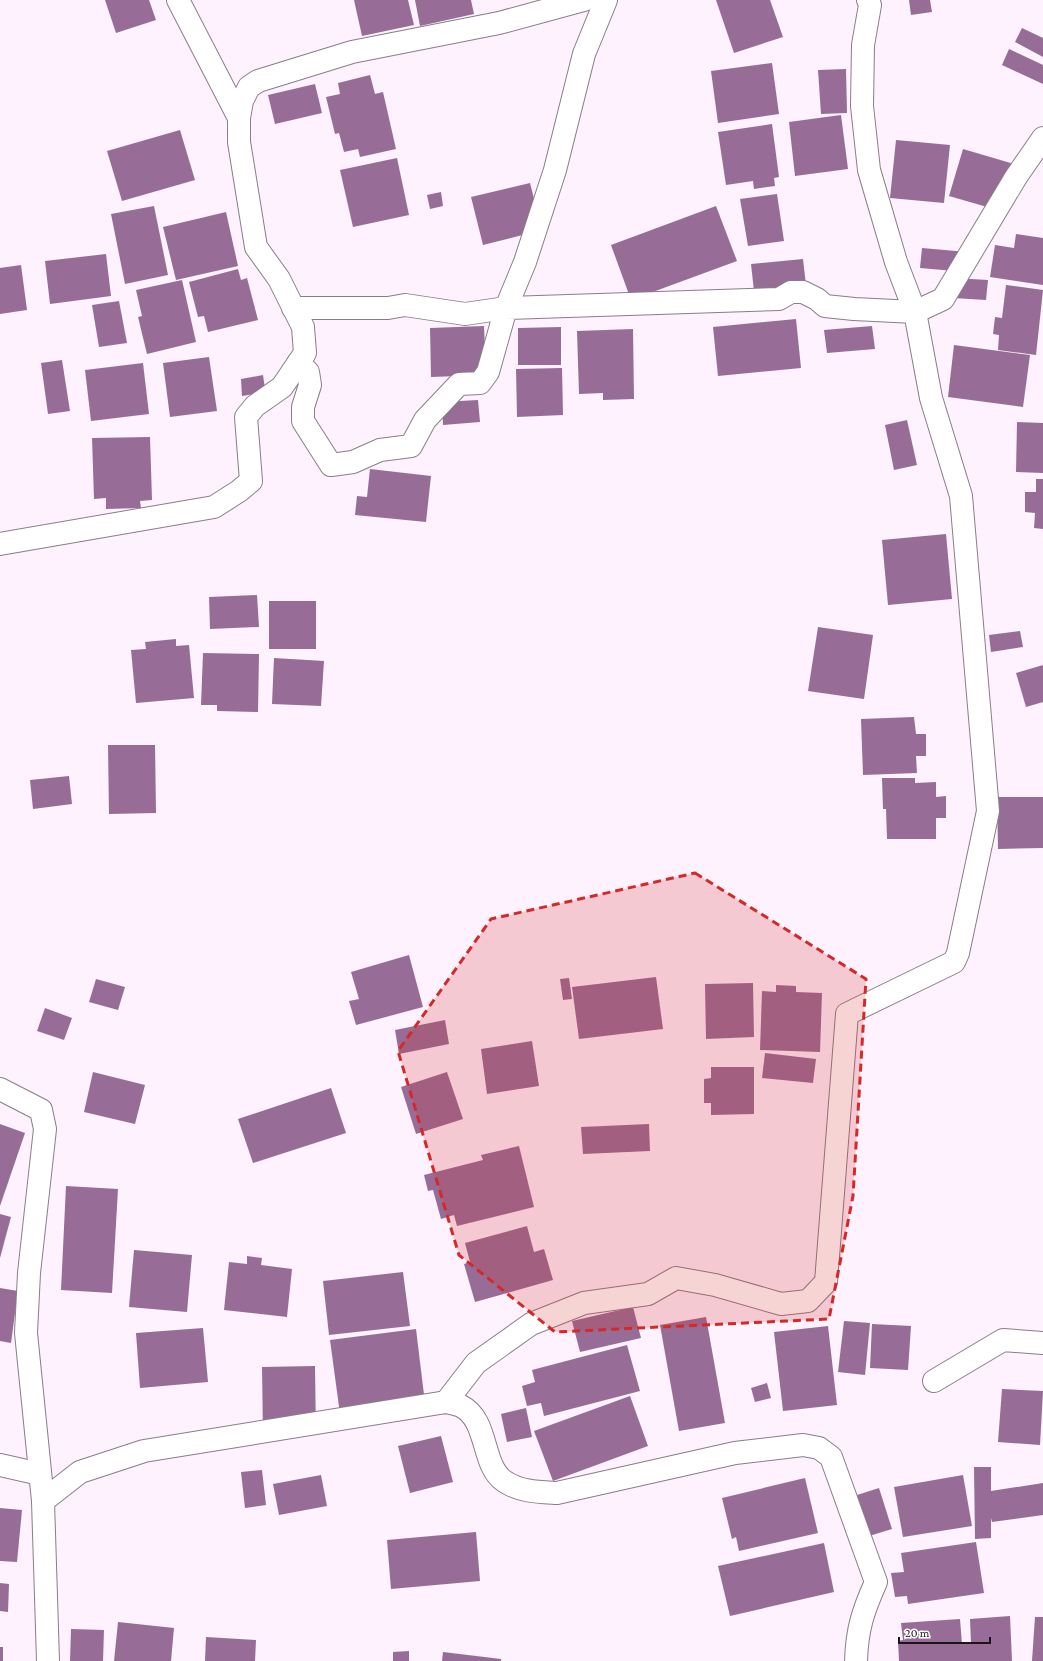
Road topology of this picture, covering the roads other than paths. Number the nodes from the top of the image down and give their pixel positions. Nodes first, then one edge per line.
1 (178, 0) edge
2 (584, 0) edge
3 (606, 0) edge
4 (868, 0) edge
5 (239, 118) junction
6 (1043, 138) edge
7 (293, 308) junction
8 (506, 308) junction
9 (915, 312) junction
10 (298, 364) junction
11 (0, 544) edge
12 (0, 1089) edge
13 (1043, 1343) edge
14 (934, 1381) dead end
15 (446, 1402) junction
16 (0, 1465) edge
17 (40, 1474) junction
18 (43, 1501) junction
19 (48, 1661) edge
20 (856, 1661) edge

1 - 5 street
2 - 5 street
3 - 8 street
4 - 9 street
5 - 7 street
6 - 9 street
7 - 8 street
7 - 10 street
8 - 9 street
8 - 10 street
9 - 15 street
10 - 11 street
12 - 17 street
13 - 14 street
15 - 18 street
15 - 20 street
16 - 17 street
17 - 18 street
18 - 19 street

